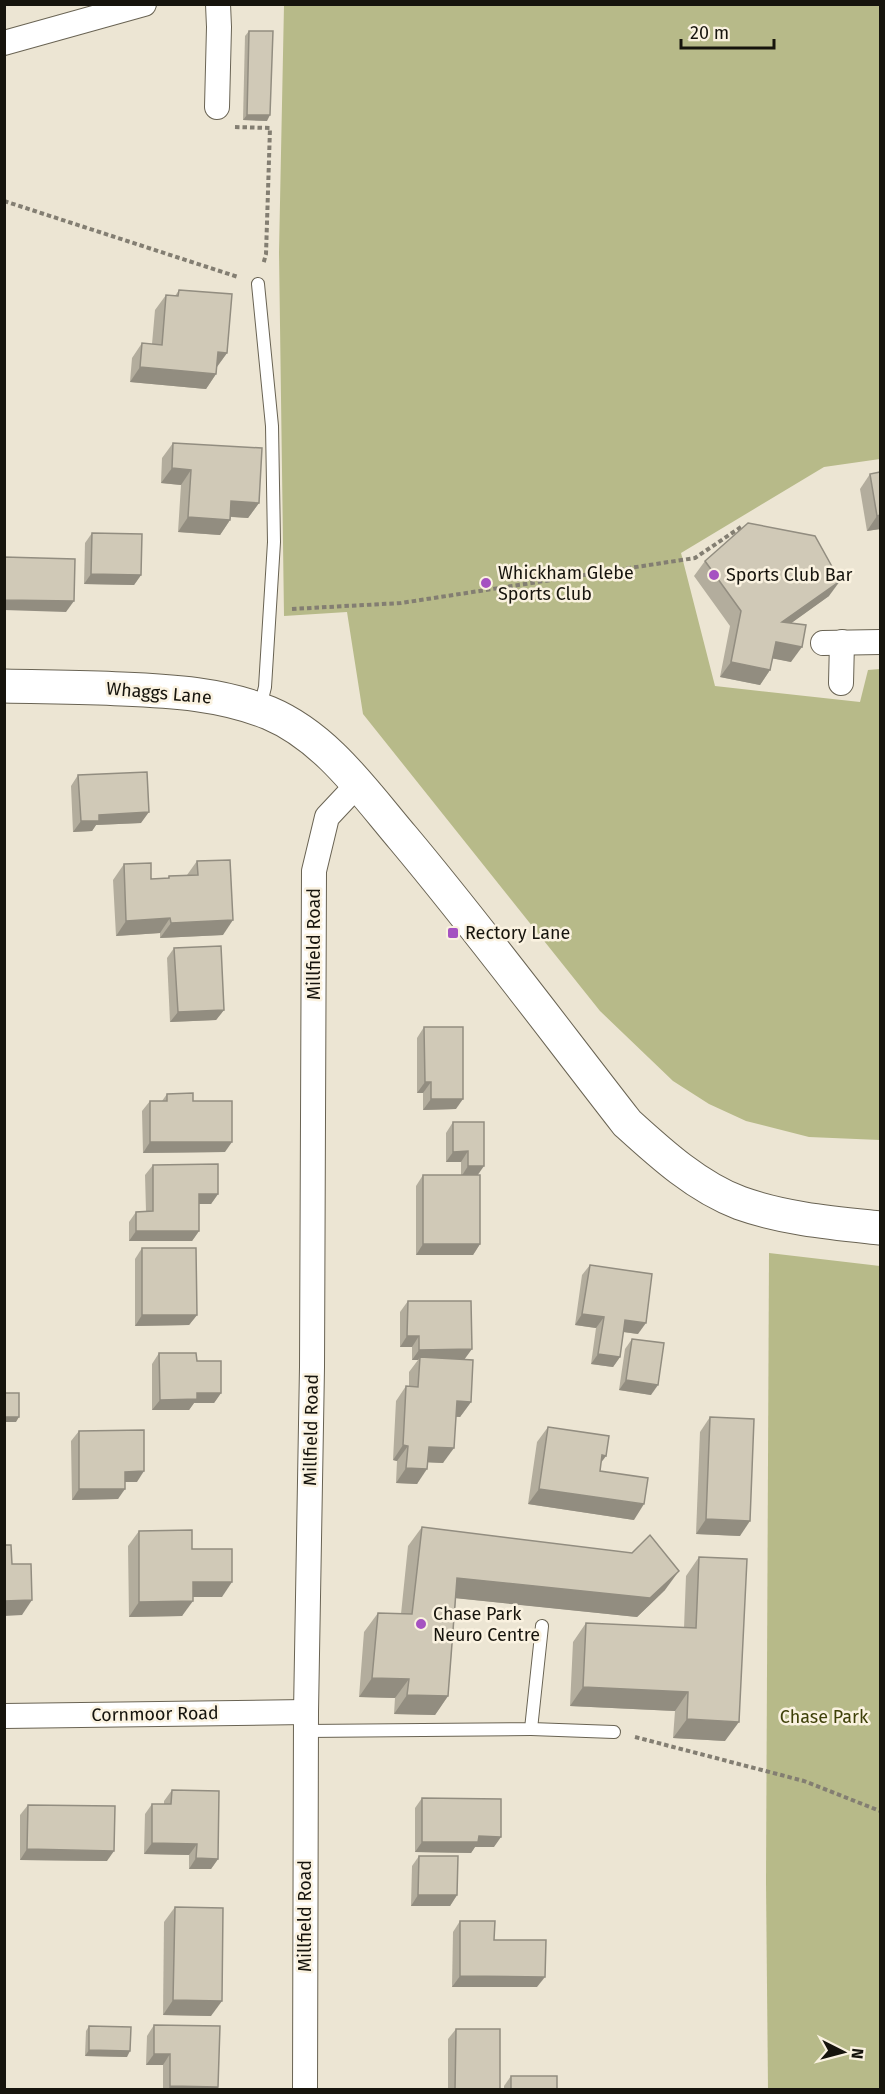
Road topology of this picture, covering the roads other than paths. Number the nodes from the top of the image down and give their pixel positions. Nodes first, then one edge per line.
1 (144, 4) edge
2 (218, 4) edge
3 (4, 44) edge
4 (217, 107) road end
5 (258, 284) road end
6 (880, 642) edge
7 (841, 683) dead end
8 (4, 686) edge
9 (259, 710) junction
10 (357, 785) junction
11 (880, 1228) edge
12 (542, 1626) dead end
13 (4, 1716) edge
14 (306, 1721) junction
15 (531, 1729) junction
16 (614, 1732) road end
17 (305, 2090) edge

1 - 3 street
2 - 4 street
5 - 9 lane
6 - 7 street
8 - 9 main road, Whaggs Lane
9 - 10 main road, Whaggs Lane
10 - 11 main road
10 - 14 street, Millfield Road
12 - 15 lane
13 - 14 street, Cornmoor Road
14 - 15 lane
14 - 17 street, Millfield Road
15 - 16 lane

